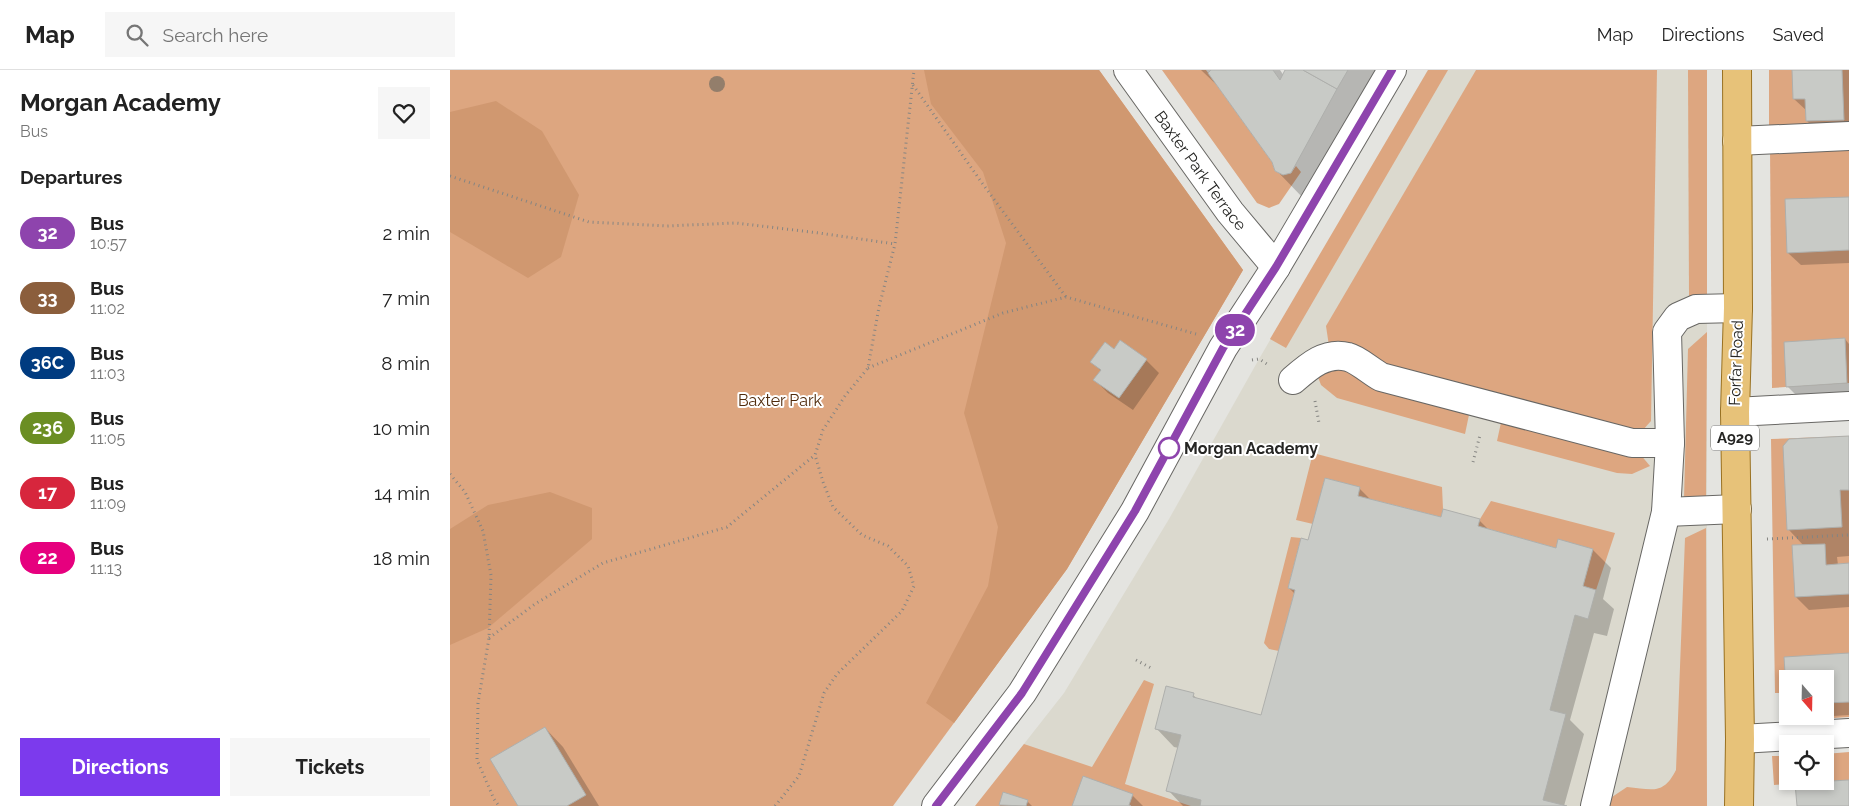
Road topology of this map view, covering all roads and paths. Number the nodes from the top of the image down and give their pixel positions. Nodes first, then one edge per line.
1 (914, 70) edge
2 (1128, 70) edge
3 (1392, 70) edge
4 (1737, 70) edge
5 (913, 84) junction
6 (1849, 136) edge
7 (1737, 140) junction
8 (450, 176) edge
9 (895, 244) junction
10 (1276, 267) junction
11 (1066, 297) junction
12 (1738, 308) junction
13 (1197, 334) dead end
14 (868, 368) junction
15 (1293, 380) dead end
16 (1849, 406) edge
17 (1735, 412) junction
18 (1670, 443) junction
19 (815, 454) junction
20 (450, 474) edge
21 (1737, 509) junction
22 (1666, 512) junction
23 (1849, 535) edge
24 (1737, 541) junction
25 (489, 638) junction
26 (1136, 660) dead end
27 (1151, 668) dead end
28 (1849, 733) edge
29 (1740, 739) junction
30 (499, 806) edge
31 (775, 806) edge
32 (936, 806) edge
33 (1595, 806) edge
34 (1739, 806) edge

1 - 5 path
2 - 10 street, Baxter Park Terrace
3 - 10 street
4 - 7 main road, Forfar Road / A929
5 - 9 path
5 - 11 path
6 - 7 street
7 - 12 main road, Forfar Road / A929
8 - 9 path
9 - 14 path
10 - 32 street
11 - 13 path
11 - 14 path
12 - 17 main road, Forfar Road / A929
12 - 18 street
14 - 19 path
15 - 18 street
16 - 17 street
17 - 21 main road, Forfar Road / A929
18 - 22 street
19 - 25 path
19 - 31 path
20 - 25 path
21 - 22 street
21 - 24 main road, Forfar Road / A929
22 - 33 street
23 - 24 path
24 - 29 main road, Forfar Road / A929
25 - 30 path
26 - 27 path
28 - 29 street
29 - 34 main road, Forfar Road / A929

